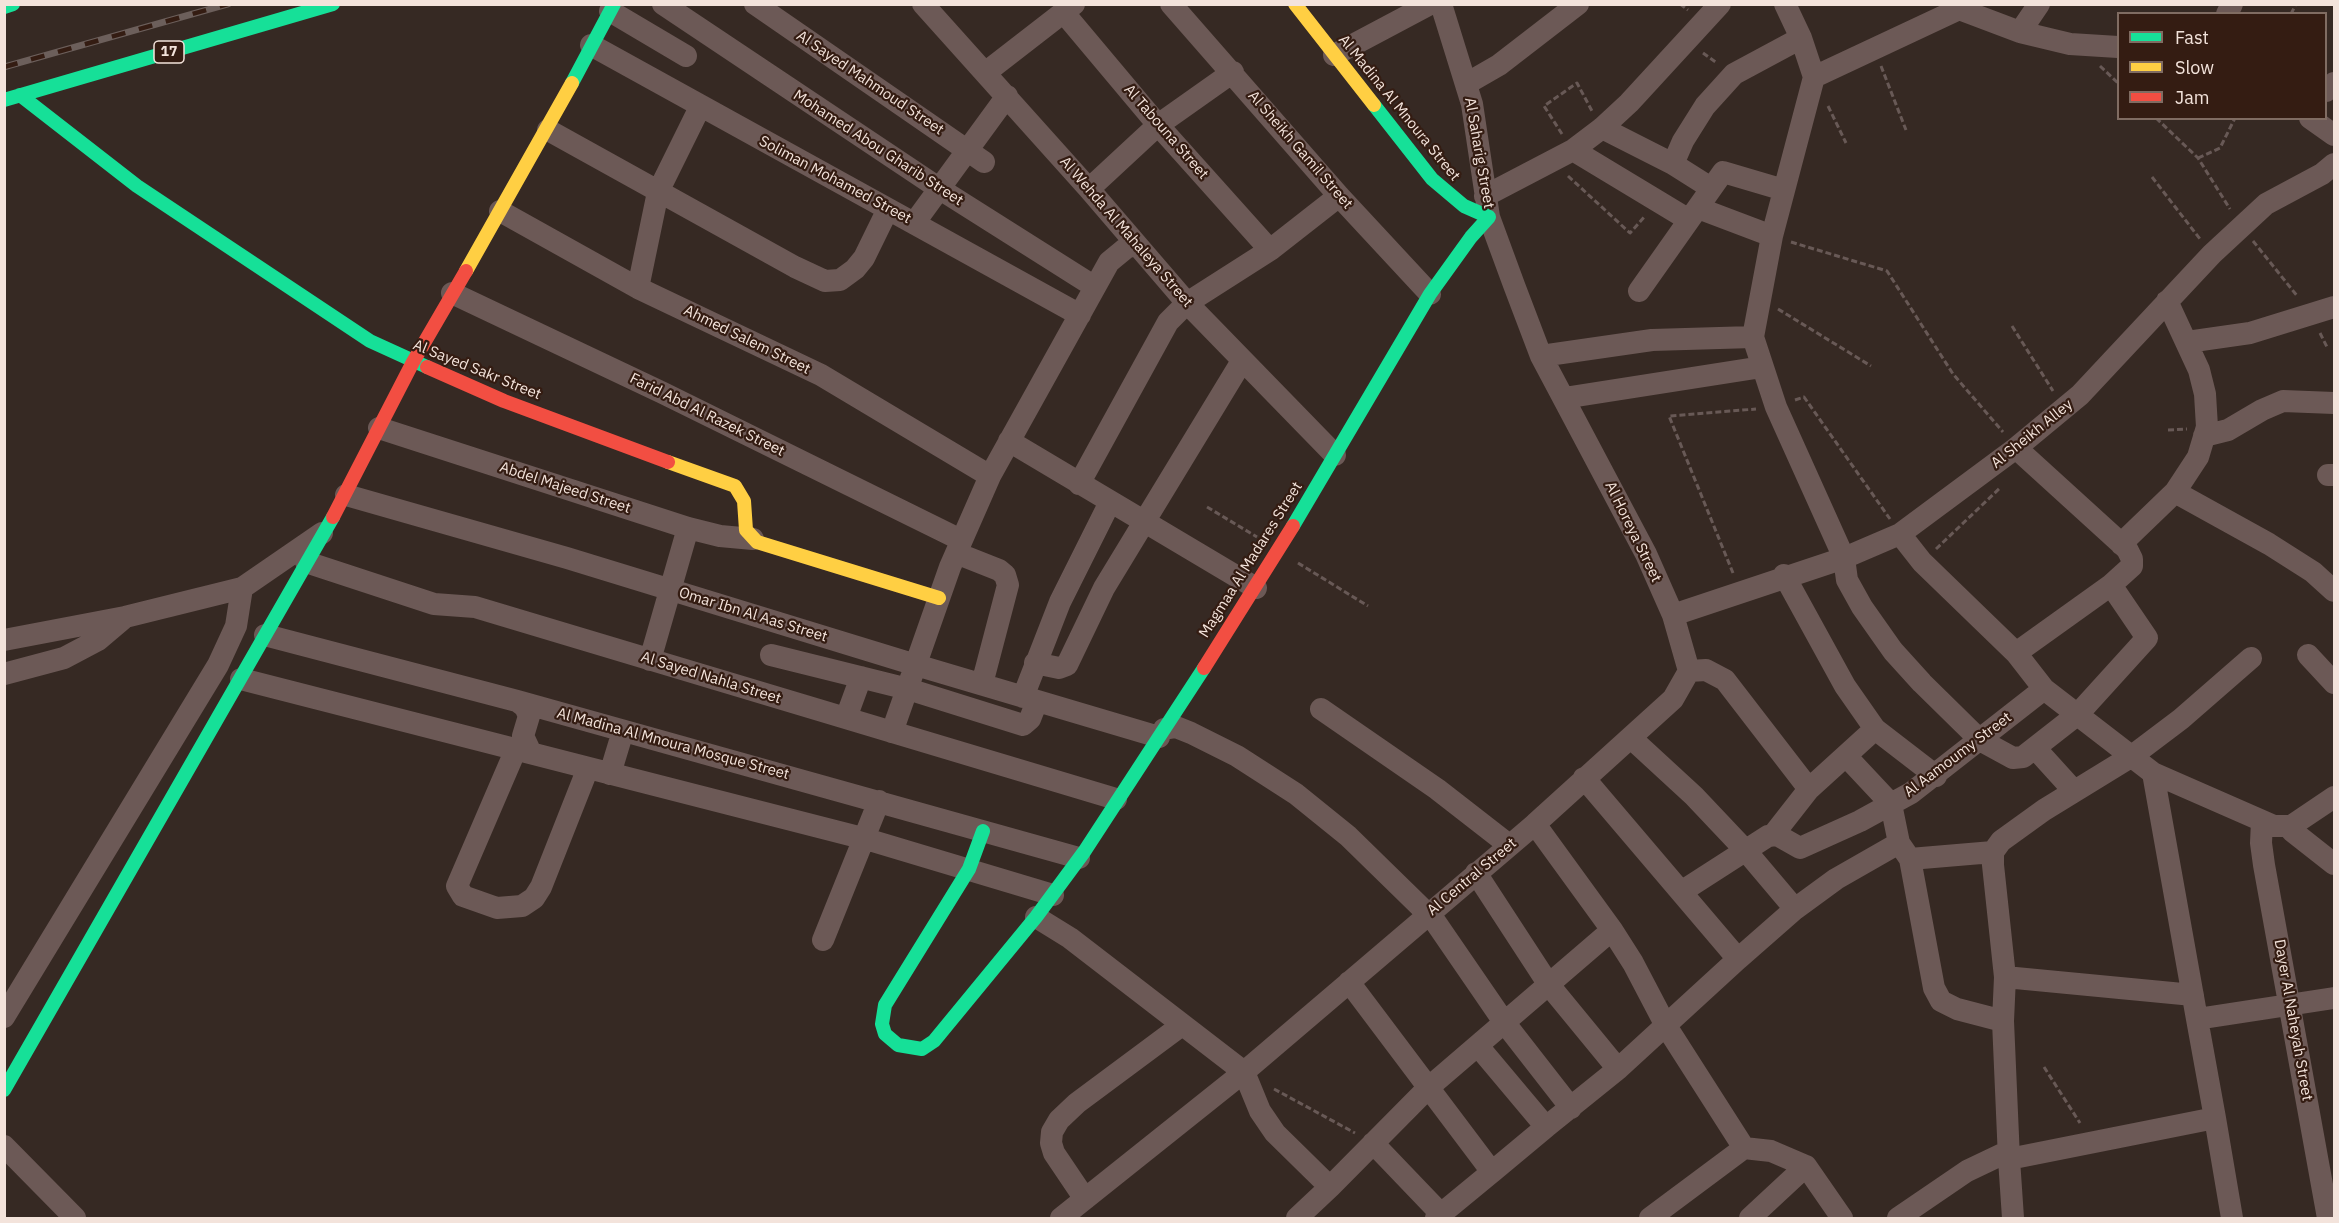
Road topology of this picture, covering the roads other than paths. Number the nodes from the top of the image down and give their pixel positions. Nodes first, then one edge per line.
1 (13, 4) edge
2 (333, 4) edge
3 (663, 4) edge
4 (755, 4) edge
5 (923, 4) edge
6 (1171, 4) edge
7 (1295, 4) edge
8 (1430, 4) edge
9 (1441, 4) edge
10 (1578, 4) edge
11 (1720, 4) edge
12 (1785, 4) edge
13 (2039, 4) edge
14 (4, 7) edge
15 (612, 8) edge
16 (1963, 8) edge
17 (1069, 9) edge
18 (2020, 32) junction
19 (1801, 38) junction
20 (591, 45) junction
21 (2117, 47) edge
22 (1334, 55) junction
23 (686, 56) dead end
24 (1233, 72) junction
25 (985, 73) junction
26 (1814, 77) junction
27 (1466, 84) junction
28 (20, 95) junction
29 (1007, 96) junction
30 (4, 99) edge
31 (700, 107) junction
32 (2313, 120) edge
33 (1158, 125) junction
34 (1602, 128) junction
35 (548, 130) junction
36 (2334, 135) edge
37 (1573, 150) junction
38 (976, 156) junction
39 (1673, 164) junction
40 (2334, 164) edge
41 (1711, 188) junction
42 (940, 189) junction
43 (1089, 189) junction
44 (1784, 190) junction
45 (658, 192) junction
46 (1339, 196) junction
47 (1487, 206) junction
48 (888, 209) junction
49 (500, 211) junction
50 (1693, 214) junction
51 (915, 222) junction
52 (1772, 236) junction
53 (1136, 244) junction
54 (1270, 250) junction
55 (1095, 287) junction
56 (638, 288) junction
57 (1639, 291) dead end
58 (452, 293) junction
59 (1431, 294) junction
60 (2167, 301) junction
61 (1187, 303) junction
62 (2334, 307) edge
63 (1080, 315) junction
64 (1753, 337) junction
65 (2187, 342) junction
66 (1541, 356) junction
67 (1242, 361) junction
68 (413, 362) junction
69 (1762, 367) junction
70 (1564, 398) junction
71 (2334, 403) edge
72 (379, 428) junction
73 (2204, 436) junction
74 (1009, 441) junction
75 (2016, 448) junction
76 (1335, 455) junction
77 (990, 476) junction
78 (1079, 484) junction
79 (2175, 492) junction
80 (346, 495) junction
81 (1110, 502) junction
82 (1143, 522) junction
83 (688, 528) junction
84 (325, 531) junction
85 (1900, 534) junction
86 (753, 539) junction
87 (2121, 544) junction
88 (958, 546) junction
89 (1844, 558) junction
90 (306, 562) junction
91 (1784, 575) junction
92 (2111, 585) junction
93 (242, 588) junction
94 (1256, 588) junction
95 (670, 589) junction
96 (2334, 591) edge
97 (939, 598) junction
98 (1672, 615) junction
99 (125, 617) junction
100 (265, 635) junction
101 (4, 640) edge
102 (2016, 653) junction
103 (771, 655) dead end
104 (2308, 655) dead end
105 (2251, 658) dead end
106 (650, 660) junction
107 (1035, 663) junction
108 (916, 666) junction
109 (1689, 671) junction
110 (4, 674) edge
111 (861, 676) junction
112 (241, 679) junction
113 (2334, 683) edge
114 (982, 684) junction
115 (908, 689) junction
116 (2044, 689) junction
117 (1030, 699) junction
118 (517, 701) junction
119 (1321, 709) dead end
120 (2078, 714) junction
121 (846, 718) junction
122 (1875, 729) junction
123 (623, 731) junction
124 (892, 732) junction
125 (1161, 733) junction
126 (1631, 738) junction
127 (1980, 740) junction
128 (2035, 748) junction
129 (523, 751) junction
130 (1846, 756) junction
131 (2132, 756) junction
132 (588, 768) junction
133 (2153, 773) junction
134 (610, 774) junction
135 (1936, 776) junction
136 (1584, 778) junction
137 (1809, 789) junction
138 (2074, 791) junction
139 (2334, 797) edge
140 (1116, 799) junction
141 (879, 801) junction
142 (1891, 804) junction
143 (2262, 821) junction
144 (1534, 824) junction
145 (2292, 826) junction
146 (983, 831) junction
147 (1773, 835) junction
148 (866, 839) junction
149 (1509, 845) junction
150 (1746, 850) junction
151 (1905, 851) junction
152 (1993, 852) junction
153 (1079, 858) junction
154 (2334, 864) edge
155 (969, 869) junction
156 (1476, 873) junction
157 (1681, 892) junction
158 (1053, 895) junction
159 (1795, 909) junction
160 (1428, 914) junction
161 (1036, 917) junction
162 (1612, 930) junction
163 (823, 940) dead end
164 (1738, 958) junction
165 (2005, 977) junction
166 (1349, 982) junction
167 (1549, 985) junction
168 (2193, 995) junction
169 (2334, 998) edge
170 (2291, 1004) junction
171 (4, 1017) edge
172 (2197, 1019) junction
173 (2004, 1021) junction
174 (1504, 1022) junction
175 (1182, 1024) junction
176 (1666, 1026) junction
177 (1478, 1046) junction
178 (1617, 1069) junction
179 (1244, 1072) junction
180 (1428, 1088) junction
181 (4, 1089) edge
182 (1571, 1108) junction
183 (2215, 1118) junction
184 (1546, 1127) junction
185 (1373, 1143) junction
186 (4, 1146) edge
187 (1744, 1148) junction
188 (2009, 1155) junction
189 (1806, 1166) junction
190 (1492, 1172) junction
191 (1330, 1187) junction
192 (1085, 1199) junction
193 (1438, 1216) edge
194 (75, 1218) edge
195 (1061, 1218) edge
196 (1297, 1218) edge
197 (1650, 1218) edge
198 (1750, 1218) edge
199 (1842, 1218) edge
200 (1898, 1218) edge
201 (2013, 1218) edge
202 (2232, 1218) edge
203 (2328, 1218) edge

1 - 14 main road
2 - 28 main road, 17
3 - 42 street, Mohamed Abou Gharib Street
4 - 38 street, Al Sayed Mahmoud Street
5 - 25 street, Al Wehda Al Mahaleya Street
6 - 24 street, Al Sheikh Gamil Street
7 - 22 main road, Al Madina Al Mnoura Street
8 - 22 street
9 - 27 street, Al Saharig Street
10 - 27 street
11 - 34 street
12 - 19 street
13 - 18 street
15 - 20 main road
15 - 23 street
16 - 18 street
16 - 26 street
17 - 25 street
17 - 33 street, Al Tabouna Street
18 - 21 street
19 - 26 street
19 - 39 street
20 - 31 street, Soliman Mohamed Street
20 - 35 main road
22 - 47 main road, Al Madina Al Mnoura Street
24 - 33 street
24 - 46 street, Al Sheikh Gamil Street
25 - 29 street, Al Wehda Al Mahaleya Street
26 - 44 street
27 - 47 street, Al Saharig Street
28 - 30 main road, 17
28 - 68 main road, Al Sayed Sakr Street
29 - 38 street
29 - 43 street, Al Wehda Al Mahaleya Street
31 - 45 street
31 - 48 street, Soliman Mohamed Street
32 - 36 street
33 - 43 street
33 - 54 street, Al Tabouna Street
34 - 37 street
34 - 39 street
35 - 45 street
35 - 49 main road
37 - 47 street
37 - 50 street
38 - 42 street
39 - 41 street
40 - 60 street, Al Sheikh Alley
41 - 44 street
41 - 50 street
42 - 51 street
42 - 55 street, Mohamed Abou Gharib Street
43 - 53 street, Al Wehda Al Mahaleya Street
44 - 52 street
45 - 48 street
45 - 56 street
46 - 54 street
46 - 59 street, Al Sheikh Gamil Street
47 - 59 main road, Magmaa Al Madares Street
47 - 66 street, Al Saharig Street
48 - 51 street, Soliman Mohamed Street
49 - 56 street, Ahmed Salem Street
49 - 58 main road
50 - 52 street
50 - 57 street
51 - 63 street, Soliman Mohamed Street
52 - 64 street
53 - 55 street
53 - 61 street, Al Wehda Al Mahaleya Street
54 - 61 street
55 - 63 street
56 - 77 street, Ahmed Salem Street
58 - 68 main road
58 - 88 street, Farid Abd Al Razek Street
59 - 76 main road, Magmaa Al Madares Street
60 - 65 street
60 - 75 street, Al Sheikh Alley
61 - 67 street, Al Wehda Al Mahaleya Street
61 - 78 street
62 - 65 street
63 - 74 street
64 - 66 street
64 - 69 street
65 - 73 street
66 - 70 street, Al Saharig Street
67 - 76 street, Al Wehda Al Mahaleya Street
67 - 82 street
68 - 72 main road
68 - 86 main road, Al Sayed Sakr Street
69 - 70 street
69 - 89 street
70 - 98 street, Al Horeya Street
71 - 73 street
72 - 80 main road
72 - 83 street, Abdel Majeed Street
73 - 79 street
74 - 77 street
74 - 78 street
75 - 85 street, Al Sheikh Alley
75 - 87 street
76 - 94 main road, Magmaa Al Madares Street
77 - 88 street
78 - 81 street
79 - 87 street
79 - 96 street
80 - 84 main road
80 - 95 street, Omar Ibn Al Aas Street
81 - 82 street
81 - 107 street
82 - 94 street
82 - 107 street
83 - 86 street, Abdel Majeed Street
83 - 95 street
84 - 90 main road
84 - 93 street
85 - 89 street, Al Sheikh Alley
85 - 102 street
86 - 97 main road
87 - 92 street
88 - 97 street
88 - 114 street, Farid Abd Al Razek Street
89 - 91 street, Al Sheikh Alley
89 - 127 street
90 - 100 main road
90 - 106 street, Al Sayed Nahla Street
91 - 98 street, Al Sheikh Alley
91 - 122 street
92 - 102 street
92 - 120 street
93 - 99 street
93 - 171 street
94 - 125 main road, Magmaa Al Madares Street
95 - 106 street
95 - 108 street, Omar Ibn Al Aas Street
97 - 108 street
98 - 109 street, Al Horeya Street
99 - 101 street
99 - 110 street
100 - 112 main road
100 - 118 street, Al Madina Al Mnoura Mosque Street
102 - 116 street
103 - 111 street
104 - 113 street
105 - 131 street
106 - 121 street, Al Sayed Nahla Street
107 - 117 street
108 - 114 street, Omar Ibn Al Aas Street
108 - 115 street
109 - 126 street, Al Central Street
109 - 137 street
111 - 115 street
111 - 121 street
112 - 129 street
112 - 181 main road
114 - 117 street, Omar Ibn Al Aas Street
115 - 117 street
115 - 124 street
116 - 120 street
116 - 127 street, Al Aamoumy Street
117 - 125 street, Omar Ibn Al Aas Street
118 - 123 street, Al Madina Al Mnoura Mosque Street
118 - 129 street
119 - 149 street
120 - 128 street
120 - 131 street
121 - 124 street, Al Sayed Nahla Street
122 - 130 street
122 - 135 street
123 - 134 street
123 - 141 street, Al Madina Al Mnoura Mosque Street
124 - 140 street, Al Sayed Nahla Street
125 - 140 main road, Magmaa Al Madares Street
125 - 160 street, Omar Ibn Al Aas Street
126 - 136 street, Al Central Street
126 - 150 street
127 - 128 street
127 - 135 street, Al Aamoumy Street
128 - 138 street
129 - 132 street
129 - 132 street
130 - 137 street
130 - 142 street
131 - 133 street
131 - 138 street
132 - 134 street
133 - 143 street
133 - 168 street
134 - 148 street
135 - 142 street, Al Aamoumy Street
136 - 144 street, Al Central Street
136 - 157 street
137 - 147 street
138 - 152 street
139 - 145 street
140 - 153 main road, Magmaa Al Madares Street
141 - 146 street, Al Madina Al Mnoura Mosque Street
141 - 148 street
142 - 147 street, Al Aamoumy Street
142 - 151 street
143 - 145 street
143 - 170 street, Dayer Al Naheyah Street
144 - 149 street, Al Central Street
144 - 162 street
145 - 154 street
146 - 153 street, Al Madina Al Mnoura Mosque Street
146 - 155 main road, Magmaa Al Madares Street
147 - 150 street
148 - 155 street
148 - 163 street
149 - 156 street, Al Central Street
150 - 157 street
150 - 159 street
151 - 152 street
151 - 159 street
151 - 173 street
152 - 165 street
153 - 158 main road, Magmaa Al Madares Street
155 - 158 street
155 - 161 main road, Magmaa Al Madares Street
156 - 160 street, Al Central Street
156 - 167 street
157 - 164 street
158 - 161 main road, Magmaa Al Madares Street
159 - 164 street
160 - 166 street, Al Central Street
160 - 174 street, Omar Ibn Al Aas Street
161 - 175 street
162 - 167 street
162 - 176 street
164 - 176 street
165 - 168 street
165 - 173 street
166 - 179 street, Al Central Street
166 - 180 street
167 - 174 street
167 - 178 street
168 - 172 street
169 - 170 street
170 - 172 street
170 - 203 street, Dayer Al Naheyah Street
172 - 183 street
173 - 188 street
174 - 177 street
174 - 182 street, Omar Ibn Al Aas Street
175 - 179 street
175 - 192 street
176 - 178 street
176 - 187 street
177 - 180 street
177 - 184 street
178 - 182 street
179 - 191 street
179 - 192 street, Al Central Street
180 - 185 street
180 - 190 street
182 - 184 street
183 - 188 street
183 - 202 street
184 - 190 street
185 - 191 street
185 - 193 street
186 - 194 street
187 - 189 street
187 - 197 street
188 - 200 street
188 - 201 street
189 - 198 street
189 - 199 street
190 - 193 street
191 - 196 street
192 - 195 street, Al Central Street

